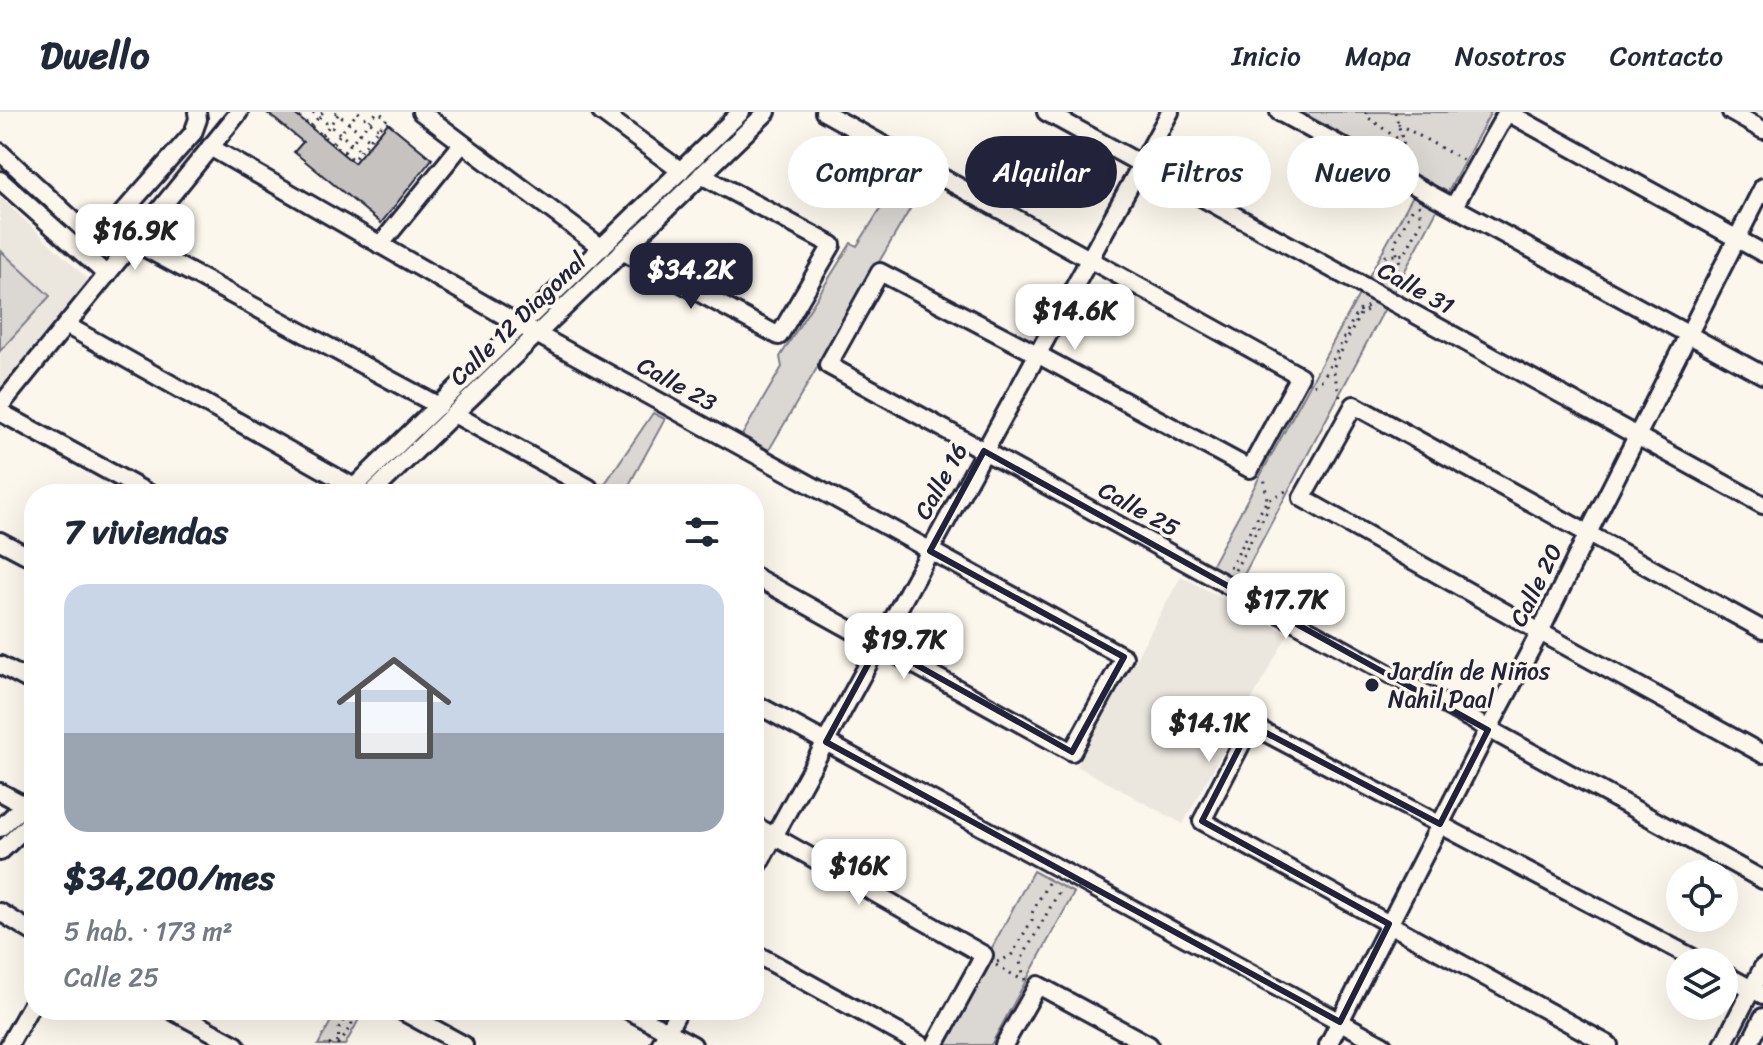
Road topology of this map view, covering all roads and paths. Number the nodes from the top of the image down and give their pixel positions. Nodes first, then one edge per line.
1 (197, 112) edge
2 (239, 112) edge
3 (293, 112) edge
4 (305, 112) edge
5 (313, 112) edge
6 (323, 112) edge
7 (358, 112) edge
8 (378, 112) edge
9 (421, 112) edge
10 (601, 112) edge
11 (741, 112) edge
12 (767, 112) edge
13 (824, 112) edge
14 (1046, 112) edge
15 (1170, 112) edge
16 (1279, 112) edge
17 (1366, 112) edge
18 (1395, 112) edge
19 (1507, 112) edge
20 (1731, 112) edge
21 (338, 113) edge
22 (319, 117) junction
23 (301, 118) junction
24 (369, 121) junction
25 (349, 123) junction
26 (1398, 124) junction
27 (311, 126) junction
28 (330, 126) junction
29 (379, 129) junction
30 (1763, 130) edge
31 (360, 132) junction
32 (340, 134) junction
33 (322, 135) junction
34 (1157, 136) edge
35 (1394, 136) edge
36 (1401, 136) edge
37 (370, 140) junction
38 (332, 143) junction
39 (351, 143) junction
40 (462, 144) junction
41 (210, 147) junction
42 (361, 151) junction
43 (0, 152) edge
44 (343, 152) junction
45 (1133, 160) edge
46 (1466, 162) dead end
47 (681, 171) junction
48 (701, 175) junction
49 (1133, 179) edge
50 (0, 180) edge
51 (1763, 187) edge
52 (1454, 206) junction
53 (1221, 208) edge
54 (117, 219) junction
55 (1737, 238) junction
56 (135, 241) junction
57 (380, 245) junction
58 (602, 248) junction
59 (622, 251) junction
60 (1763, 253) edge
61 (1397, 255) junction
62 (1089, 260) junction
63 (107, 275) junction
64 (1386, 282) dead end
65 (1387, 288) dead end
66 (66, 325) junction
67 (530, 330) junction
68 (1689, 334) junction
69 (1037, 354) junction
70 (1763, 375) edge
71 (1305, 381) junction
72 (1348, 404) junction
73 (0, 406) edge
74 (447, 410) junction
75 (0, 412) edge
76 (1637, 436) junction
77 (984, 451) junction
78 (1257, 471) junction
79 (132, 484) edge
80 (341, 484) edge
81 (358, 484) edge
82 (382, 484) edge
83 (575, 484) edge
84 (1299, 492) junction
85 (1267, 500) junction
86 (1763, 505) edge
87 (1588, 533) junction
88 (0, 541) edge
89 (930, 551) junction
90 (24, 554) edge
91 (1229, 576) dead end
92 (764, 581) edge
93 (1763, 630) edge
94 (1540, 632) junction
95 (879, 644) junction
96 (0, 665) edge
97 (24, 678) edge
98 (764, 708) edge
99 (1488, 730) junction
100 (826, 742) junction
101 (1763, 754) edge
102 (0, 792) edge
103 (24, 801) edge
104 (24, 809) edge
105 (1440, 824) junction
106 (0, 828) edge
107 (24, 829) edge
108 (764, 830) edge
109 (774, 836) junction
110 (0, 852) edge
111 (764, 854) edge
112 (1051, 878) dead end
113 (1763, 880) edge
114 (1063, 884) dead end
115 (0, 912) edge
116 (1389, 924) junction
117 (24, 927) edge
118 (1675, 948) edge
119 (764, 959) edge
120 (988, 959) junction
121 (1763, 967) edge
122 (1738, 982) edge
123 (1032, 983) junction
124 (1757, 992) edge
125 (24, 1015) edge
126 (1763, 1017) edge
127 (190, 1020) edge
128 (345, 1020) edge
129 (352, 1020) edge
130 (418, 1020) edge
131 (641, 1020) edge
132 (674, 1020) edge
133 (1340, 1022) junction
134 (664, 1038) edge
135 (338, 1043) edge
136 (5, 1044) edge
137 (236, 1045) edge
138 (329, 1045) edge
139 (464, 1045) edge
140 (693, 1045) edge
141 (921, 1045) edge
142 (935, 1045) edge
143 (1004, 1045) edge
144 (1149, 1045) edge
145 (1328, 1045) edge
146 (1383, 1045) edge
147 (1609, 1045) edge
148 (1723, 1045) edge
149 (1749, 1045) edge

1 - 54 street
2 - 41 street
3 - 23 path
4 - 23 path
5 - 22 path
6 - 22 path
7 - 24 path
7 - 25 path
8 - 24 path
8 - 29 path
9 - 40 street
10 - 47 street
11 - 47 street, Calle 12 Diagonal
12 - 48 street, Calle 12 Diagonal
13 - 62 street
14 - 45 street, Calle 31
15 - 34 street, Calle 16
16 - 52 street
17 - 35 path
18 - 26 path
19 - 52 street
19 - 55 street
20 - 30 street
21 - 25 path
21 - 28 path
22 - 27 path
22 - 28 path
23 - 27 path
24 - 29 path
24 - 31 path
25 - 31 path
25 - 32 path
26 - 36 path
26 - 46 path
27 - 33 path
28 - 32 path
28 - 33 path
29 - 37 path
31 - 37 path
31 - 39 path
32 - 38 path
32 - 39 path
33 - 38 path
37 - 42 path
38 - 44 path
39 - 42 path
39 - 44 path
40 - 57 street
40 - 58 street
41 - 56 street
41 - 57 street, Calle 23
42 - 44 path
43 - 54 street
47 - 58 street, Calle 12 Diagonal
48 - 59 street, Calle 12 Diagonal
48 - 59 street
49 - 62 street, Calle 16
50 - 63 street
51 - 55 street, Calle 20
52 - 68 street
53 - 76 street, Calle 31
54 - 56 street
55 - 60 street
55 - 68 street, Calle 20
56 - 63 street
56 - 74 street
57 - 67 street, Calle 23
58 - 67 street, Calle 12 Diagonal
59 - 67 street, Calle 12 Diagonal
61 - 61 path
61 - 64 path
61 - 65 path
62 - 69 street, Calle 16
62 - 71 street
63 - 66 street
66 - 73 street
66 - 80 street
67 - 74 street, Calle 12 Diagonal
67 - 89 street, Calle 23
68 - 70 street
68 - 76 street, Calle 20
69 - 77 street, Calle 16
69 - 77 street, Calle 25
69 - 78 street
71 - 72 path
71 - 78 street
72 - 84 street
72 - 87 street
74 - 81 street, Calle 12 Diagonal
74 - 82 street, Calle 12 Diagonal
74 - 83 street
75 - 79 street
76 - 86 street, Calle 31
76 - 87 street, Calle 20
77 - 89 street, Calle 16
77 - 99 street, Calle 25
78 - 85 path
84 - 85 path
84 - 94 street
85 - 91 path
87 - 93 street
87 - 94 street, Calle 20
88 - 90 street
89 - 95 street, Calle 16
89 - 95 street, Calle 23
92 - 95 street
94 - 99 street, Calle 20
94 - 101 street
95 - 100 street, Calle 16
96 - 97 street
98 - 100 street
99 - 105 street, Calle 20
99 - 113 street, Calle 25
100 - 109 street, Calle 16
100 - 133 street
102 - 103 street
104 - 106 street
105 - 116 street, Calle 20
105 - 116 street
105 - 118 street
107 - 110 street
108 - 109 street
109 - 111 street, Calle 16
109 - 120 street
112 - 120 path
114 - 123 path
115 - 117 street
116 - 133 street, Calle 20
116 - 147 street
119 - 141 street
120 - 123 path
120 - 142 street
121 - 124 street
122 - 124 street
123 - 143 street
123 - 144 street
124 - 148 street
125 - 136 street
126 - 149 street
127 - 137 street
128 - 135 path
129 - 135 path
130 - 139 street
131 - 134 street
132 - 134 street
133 - 145 street, Calle 20
133 - 146 street
134 - 140 street
135 - 138 path

